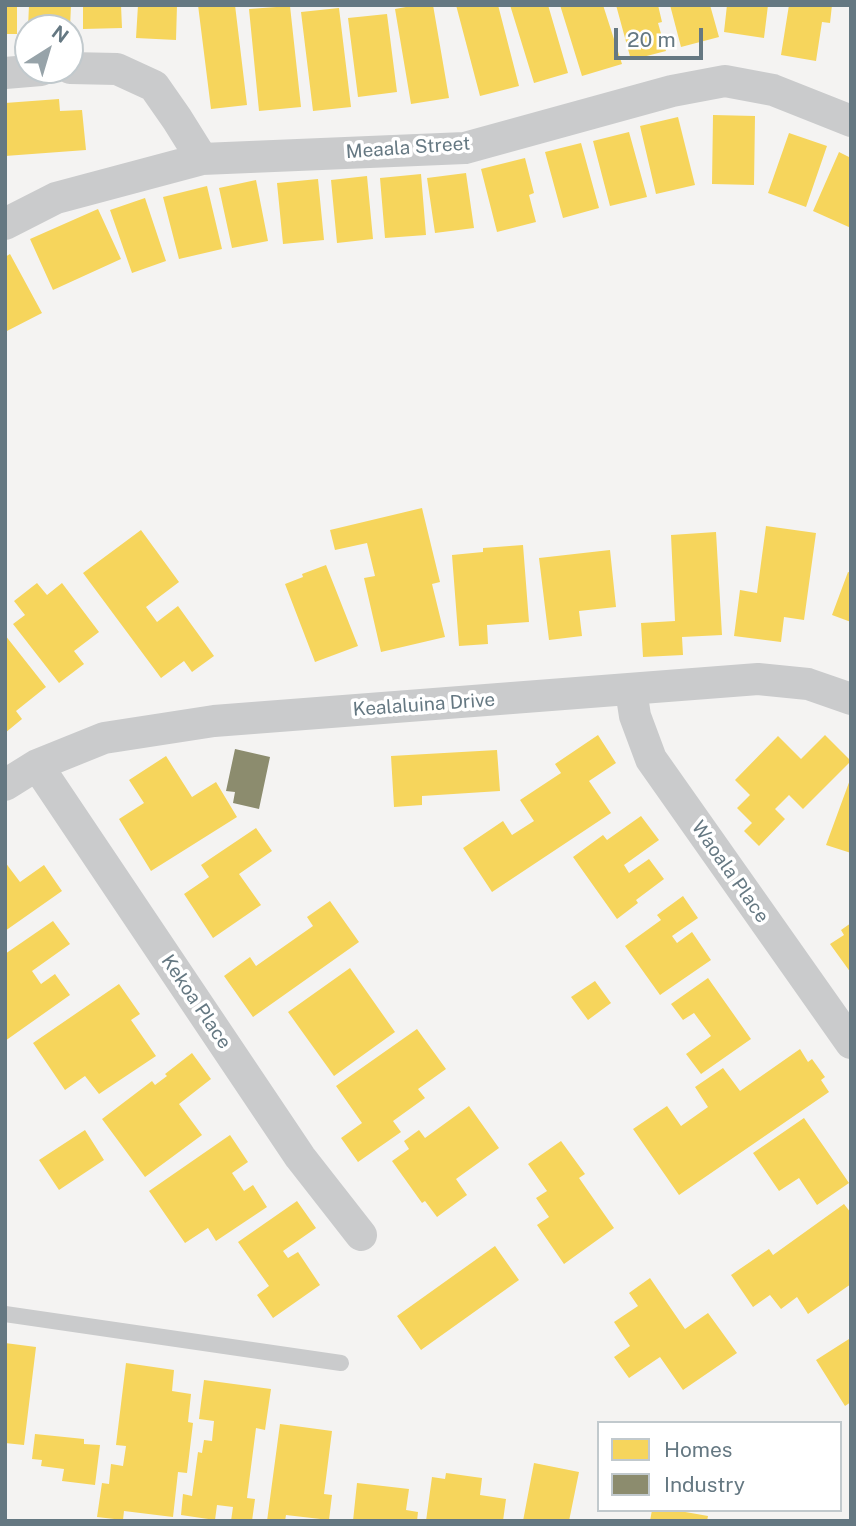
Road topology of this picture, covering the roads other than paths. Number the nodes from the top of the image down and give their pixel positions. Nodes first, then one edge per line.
1 (84, 68) edge
2 (850, 119) edge
3 (202, 159) junction
4 (5, 224) edge
5 (631, 690) junction
6 (851, 699) edge
7 (37, 765) junction
8 (5, 785) edge
9 (851, 1043) edge
10 (361, 1235) dead end
11 (5, 1314) edge
12 (341, 1363) dead end

1 - 3 street
2 - 3 street, Meaala Street
3 - 4 street, Meaala Street
5 - 6 street, Kealaluina Drive
5 - 7 street, Kealaluina Drive
5 - 9 street, Waoala Place
7 - 8 street, Kealaluina Drive
7 - 10 street, Kekoa Place
11 - 12 lane

